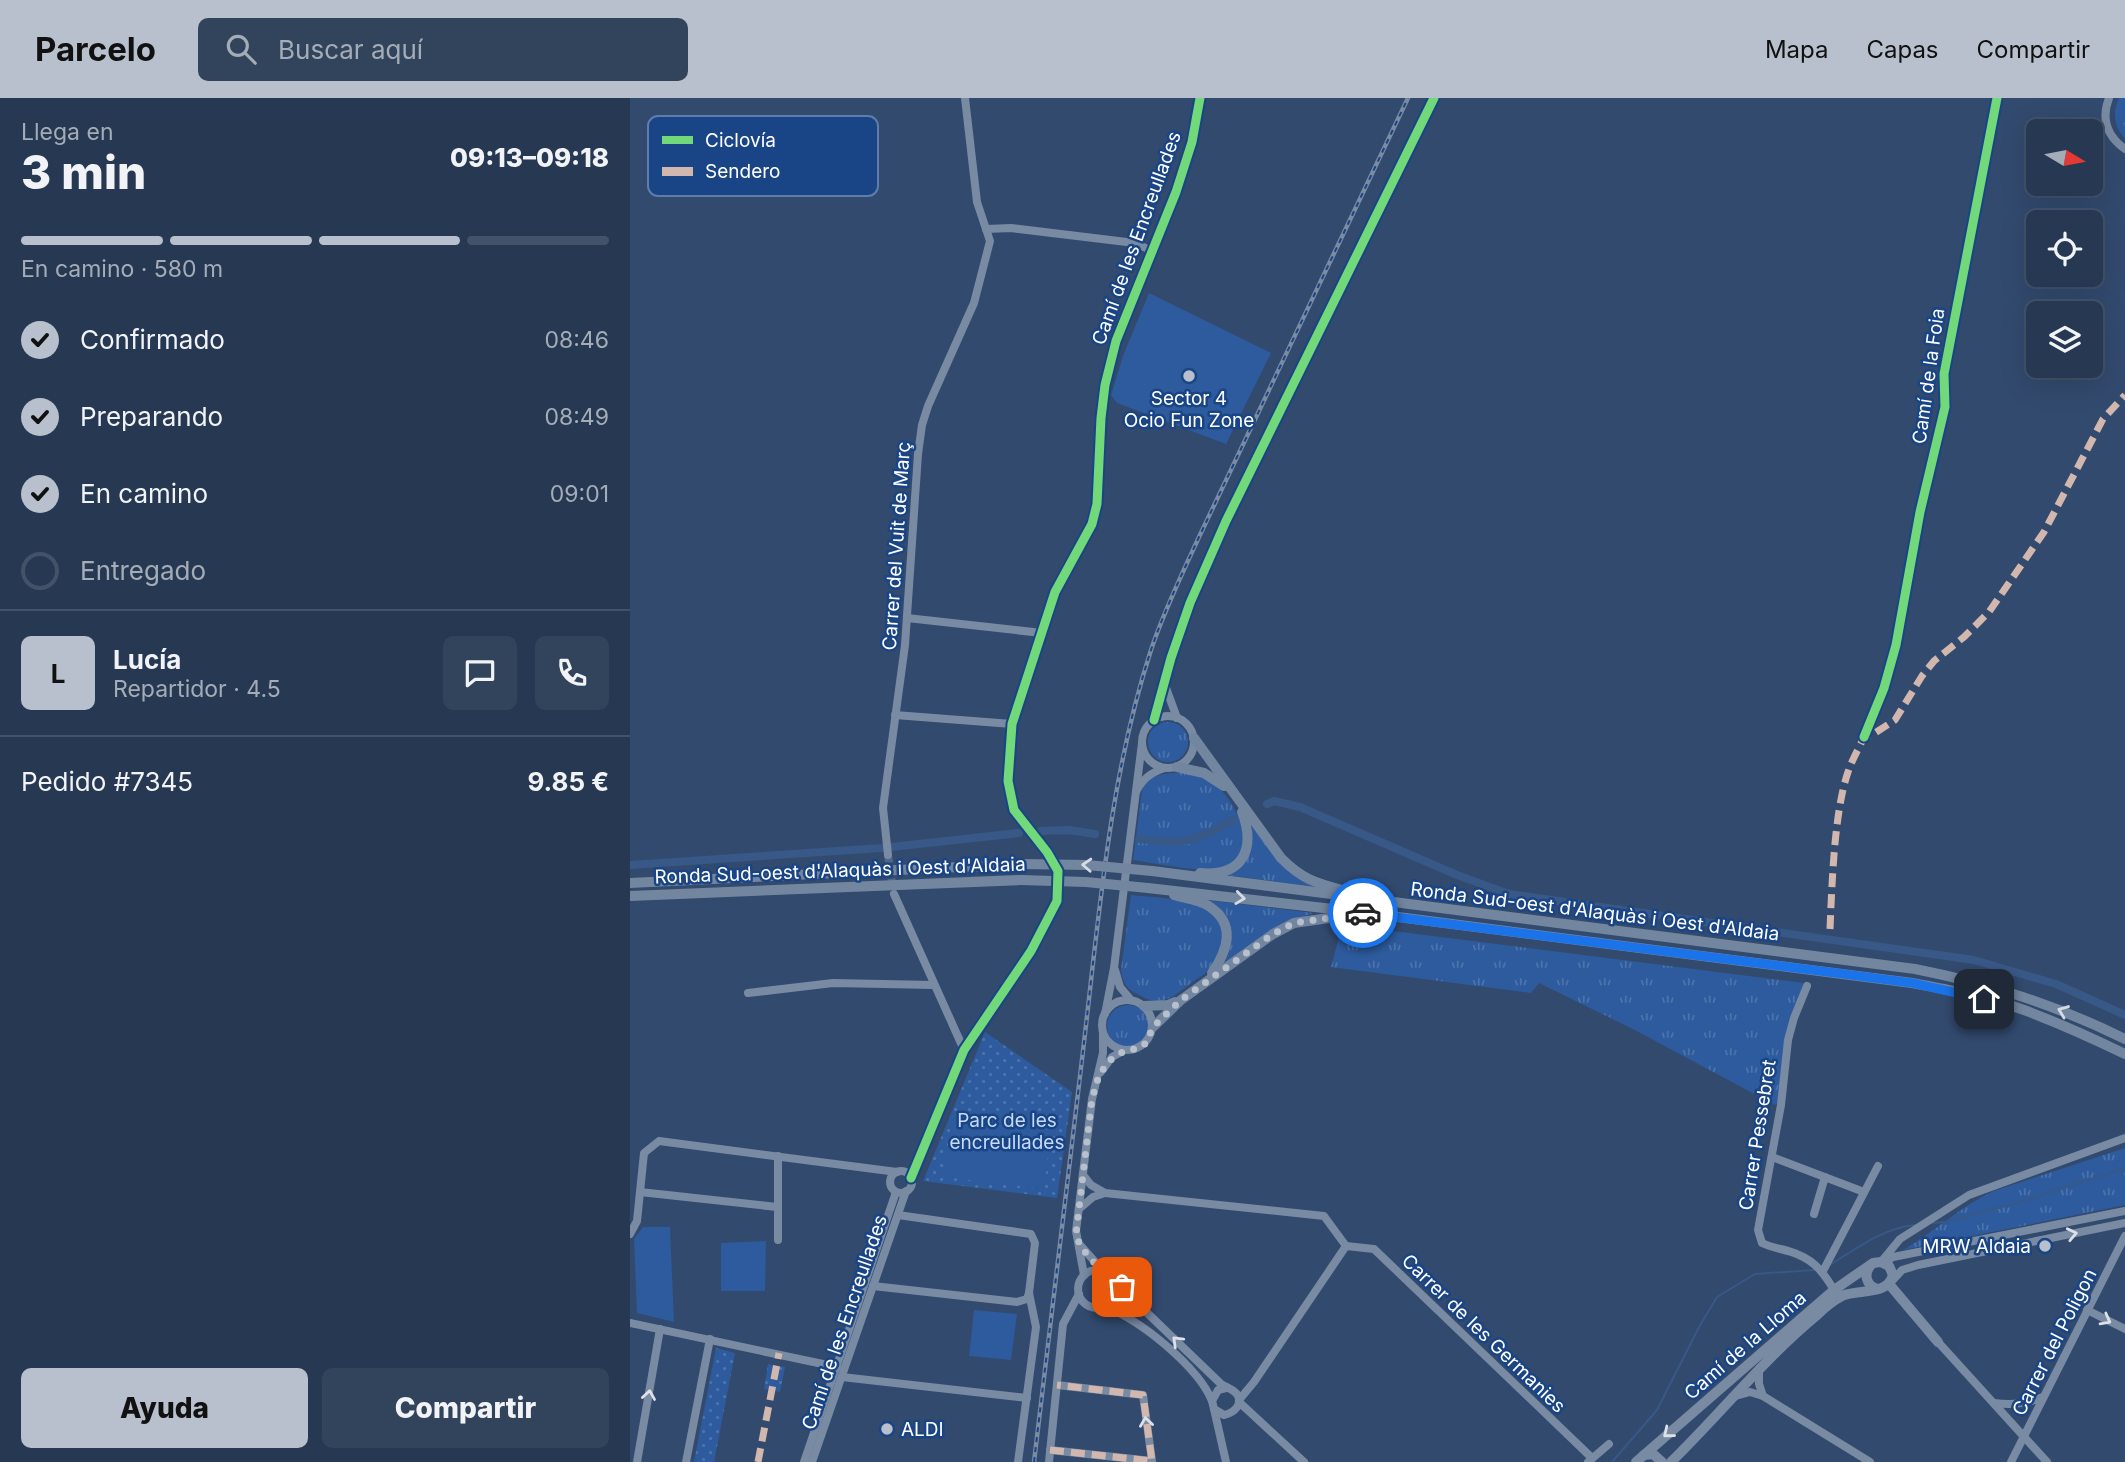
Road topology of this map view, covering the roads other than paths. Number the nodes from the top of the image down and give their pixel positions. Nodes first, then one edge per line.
1 (965, 98) edge
2 (1200, 98) edge
3 (1434, 98) edge
4 (1997, 98) edge
5 (2102, 98) edge
6 (2109, 98) edge
7 (2106, 107) junction
8 (2125, 149) edge
9 (986, 229) junction
10 (1152, 251) junction
11 (907, 618) junction
12 (1042, 633) junction
13 (1166, 678) junction
14 (895, 715) junction
15 (1177, 718) junction
16 (1154, 720) junction
17 (1012, 724) junction
18 (1864, 737) dead end
19 (1194, 738) junction
20 (1142, 743) junction
21 (1171, 768) junction
22 (1231, 792) junction
23 (1134, 798) junction
24 (1239, 803) junction
25 (888, 855) tunnel mouth
26 (1152, 872) junction
27 (630, 883) edge
28 (1148, 888) junction
29 (894, 894) tunnel mouth
30 (630, 896) edge
31 (1360, 899) junction
32 (1359, 912) junction
33 (1114, 968) junction
34 (1207, 980) junction
35 (934, 985) junction
36 (1807, 986) dead end
37 (748, 993) dead end
38 (1131, 1000) junction
39 (1181, 1000) junction
40 (1144, 1006) junction
41 (1105, 1014) junction
42 (1153, 1027) junction
43 (1103, 1034) junction
44 (2125, 1039) edge
45 (964, 1050) junction
46 (1124, 1051) junction
47 (2125, 1054) edge
48 (1099, 1075) junction
49 (2125, 1139) edge
50 (778, 1156) junction
51 (1772, 1157) junction
52 (916, 1160) junction
53 (1878, 1166) dead end
54 (877, 1169) junction
55 (899, 1172) junction
56 (1083, 1175) junction
57 (1825, 1177) junction
58 (911, 1178) junction
59 (893, 1189) junction
60 (906, 1191) junction
61 (640, 1192) junction
62 (1864, 1192) junction
63 (1105, 1193) junction
64 (777, 1207) junction
65 (1079, 1209) junction
66 (2125, 1211) edge
67 (1814, 1214) dead end
68 (898, 1215) junction
69 (2125, 1223) edge
70 (630, 1234) edge
71 (2125, 1236) edge
72 (778, 1240) dead end
73 (1078, 1243) junction
74 (1346, 1246) junction
75 (1917, 1253) junction
76 (1879, 1263) junction
77 (1823, 1271) junction
78 (1104, 1272) junction
79 (1084, 1275) junction
80 (1114, 1281) junction
81 (1887, 1284) junction
82 (873, 1286) junction
83 (1834, 1290) junction
84 (1029, 1293) junction
85 (1079, 1294) junction
86 (1091, 1306) junction
87 (1104, 1307) junction
88 (2087, 1310) junction
89 (1064, 1322) junction
90 (630, 1323) edge
91 (660, 1329) junction
92 (2125, 1329) edge
93 (710, 1339) junction
94 (1938, 1342) joint
95 (837, 1367) junction
96 (1759, 1369) junction
97 (842, 1377) junction
98 (1253, 1383) junction
99 (1057, 1385) junction
100 (1229, 1389) junction
101 (1763, 1396) junction
102 (1732, 1397) junction
103 (2043, 1397) junction
104 (1027, 1398) junction
105 (1239, 1401) junction
106 (1994, 1403) junction
107 (1213, 1405) junction
108 (1232, 1413) junction
109 (1255, 1415) junction
110 (1219, 1435) junction
111 (2024, 1436) junction
112 (1609, 1444) dead end
113 (1050, 1450) junction
114 (1590, 1460) edge
115 (1637, 1460) edge
116 (637, 1462) edge
117 (686, 1462) edge
118 (804, 1462) edge
119 (812, 1462) edge
120 (1018, 1462) edge
121 (1049, 1462) edge
122 (1226, 1462) edge
123 (1304, 1462) edge
124 (1662, 1462) edge
125 (1671, 1462) edge
126 (1870, 1462) edge
127 (2011, 1462) edge
128 (2047, 1462) edge

1 - 9 street, Carrer del Vuit de Març
2 - 10 street, Camí de les Encreullades
3 - 13 street
4 - 18 street, Camí de la Foia
5 - 7 street
6 - 7 street
7 - 8 street
9 - 10 street
9 - 11 street, Carrer del Vuit de Març
10 - 12 street, Camí de les Encreullades
11 - 12 street
11 - 14 street, Carrer del Vuit de Març
12 - 17 street, Camí de les Encreullades
13 - 15 street
13 - 16 street
14 - 17 street
14 - 25 street, Carrer del Vuit de Març
15 - 16 street
15 - 19 street
16 - 20 street
17 - 45 street, Camí de les Encreullades
19 - 21 street
19 - 22 main road
20 - 21 street
20 - 23 street
21 - 22 main road
21 - 23 street
22 - 24 main road
23 - 33 street
24 - 26 main road
24 - 31 main road
26 -> 27 main road, Ronda Sud-oest d'Alaquàs i Oest d'Aldaia, bridge
26 - 31 main road, Ronda Sud-oest d'Alaquàs i Oest d'Aldaia
28 - 30 main road, Ronda Sud-oest d'Alaquàs i Oest d'Aldaia, bridge
28 -> 32 main road, Ronda Sud-oest d'Alaquàs i Oest d'Aldaia
28 - 34 main road
29 - 35 street
44 -> 31 main road, Ronda Sud-oest d'Alaquàs i Oest d'Aldaia
32 - 34 main road
32 - 47 main road, Ronda Sud-oest d'Alaquàs i Oest d'Aldaia
33 - 38 street
33 - 41 street
34 - 39 main road
35 - 37 street
35 - 45 street
36 - 51 street, Carrer Pessebret
38 - 40 street
38 - 41 street
39 - 40 main road
39 - 42 main road
40 - 42 street
41 - 43 street
42 - 46 street
43 - 46 street
43 - 48 street
45 - 52 street, Camí de les Encreullades
46 - 48 street
48 - 56 street
49 - 76 street, Camí de la Lloma
50 - 54 street
50 - 61 street
50 - 64 street
51 - 57 street
51 - 77 street, Carrer Pessebret
52 - 55 street
52 - 58 street, Camí de les Encreullades
53 - 62 street
54 - 55 street
54 - 59 street
55 - 58 street
55 - 59 street
56 - 63 street
56 - 65 street
57 - 62 street
57 - 67 street
58 - 60 street
59 - 60 street
59 - 95 street, Camí de les Encreullades
60 - 68 street, Camí de les Encreullades
61 - 64 street
61 - 70 street
62 - 77 street
63 - 65 street
63 - 74 street
64 - 72 street
65 - 73 street
66 - 75 street, Camí de la Lloma
68 - 82 street, Camí de les Encreullades
68 - 84 street
81 -> 69 street, Camí de la Lloma
71 - 88 street, Carrer del Poligon
73 - 78 street
73 - 79 street
74 - 98 street
74 - 114 street, Carrer de les Germanies
75 - 76 street, Camí de la Lloma
75 - 81 street
76 - 81 street
76 - 81 street
76 - 83 street, Camí de la Lloma
77 - 83 street, Carrer Pessebret
78 - 79 street
78 - 80 street
79 - 85 street
80 - 87 street
100 -> 80 street
81 - 94 street
81 - 96 street, Camí de la Lloma
82 - 84 street
82 - 97 street, Camí de les Encreullades
83 -> 115 street, Camí de la Lloma
84 - 104 street
85 - 86 street
85 - 89 street
86 - 87 street
86 - 89 street
87 - 107 street
88 -> 92 street
88 - 103 street, Carrer del Poligon
89 - 99 street
90 - 91 street
91 - 93 street
116 -> 91 street
93 - 95 street
93 - 117 street
94 - 106 street
95 - 118 street, Camí de les Encreullades
96 - 101 street
96 - 102 street, Camí de la Lloma
97 - 104 street
97 - 119 street, Camí de les Encreullades
98 - 100 street
98 - 105 street
98 - 109 street
99 - 113 street
113 -> 99 street
100 - 105 street
100 - 107 street
101 - 102 street
101 - 126 street
102 - 125 street, Camí de la Lloma
103 - 106 street
103 - 111 street, Carrer del Poligon
104 - 120 street
105 - 108 street
105 - 109 street
106 - 111 street
107 - 108 street
107 - 110 street
108 - 109 street
108 - 110 street
109 - 123 street
110 - 122 street
111 - 127 street, Carrer del Poligon
111 - 128 street
112 - 114 street
113 - 121 street
115 - 124 street

